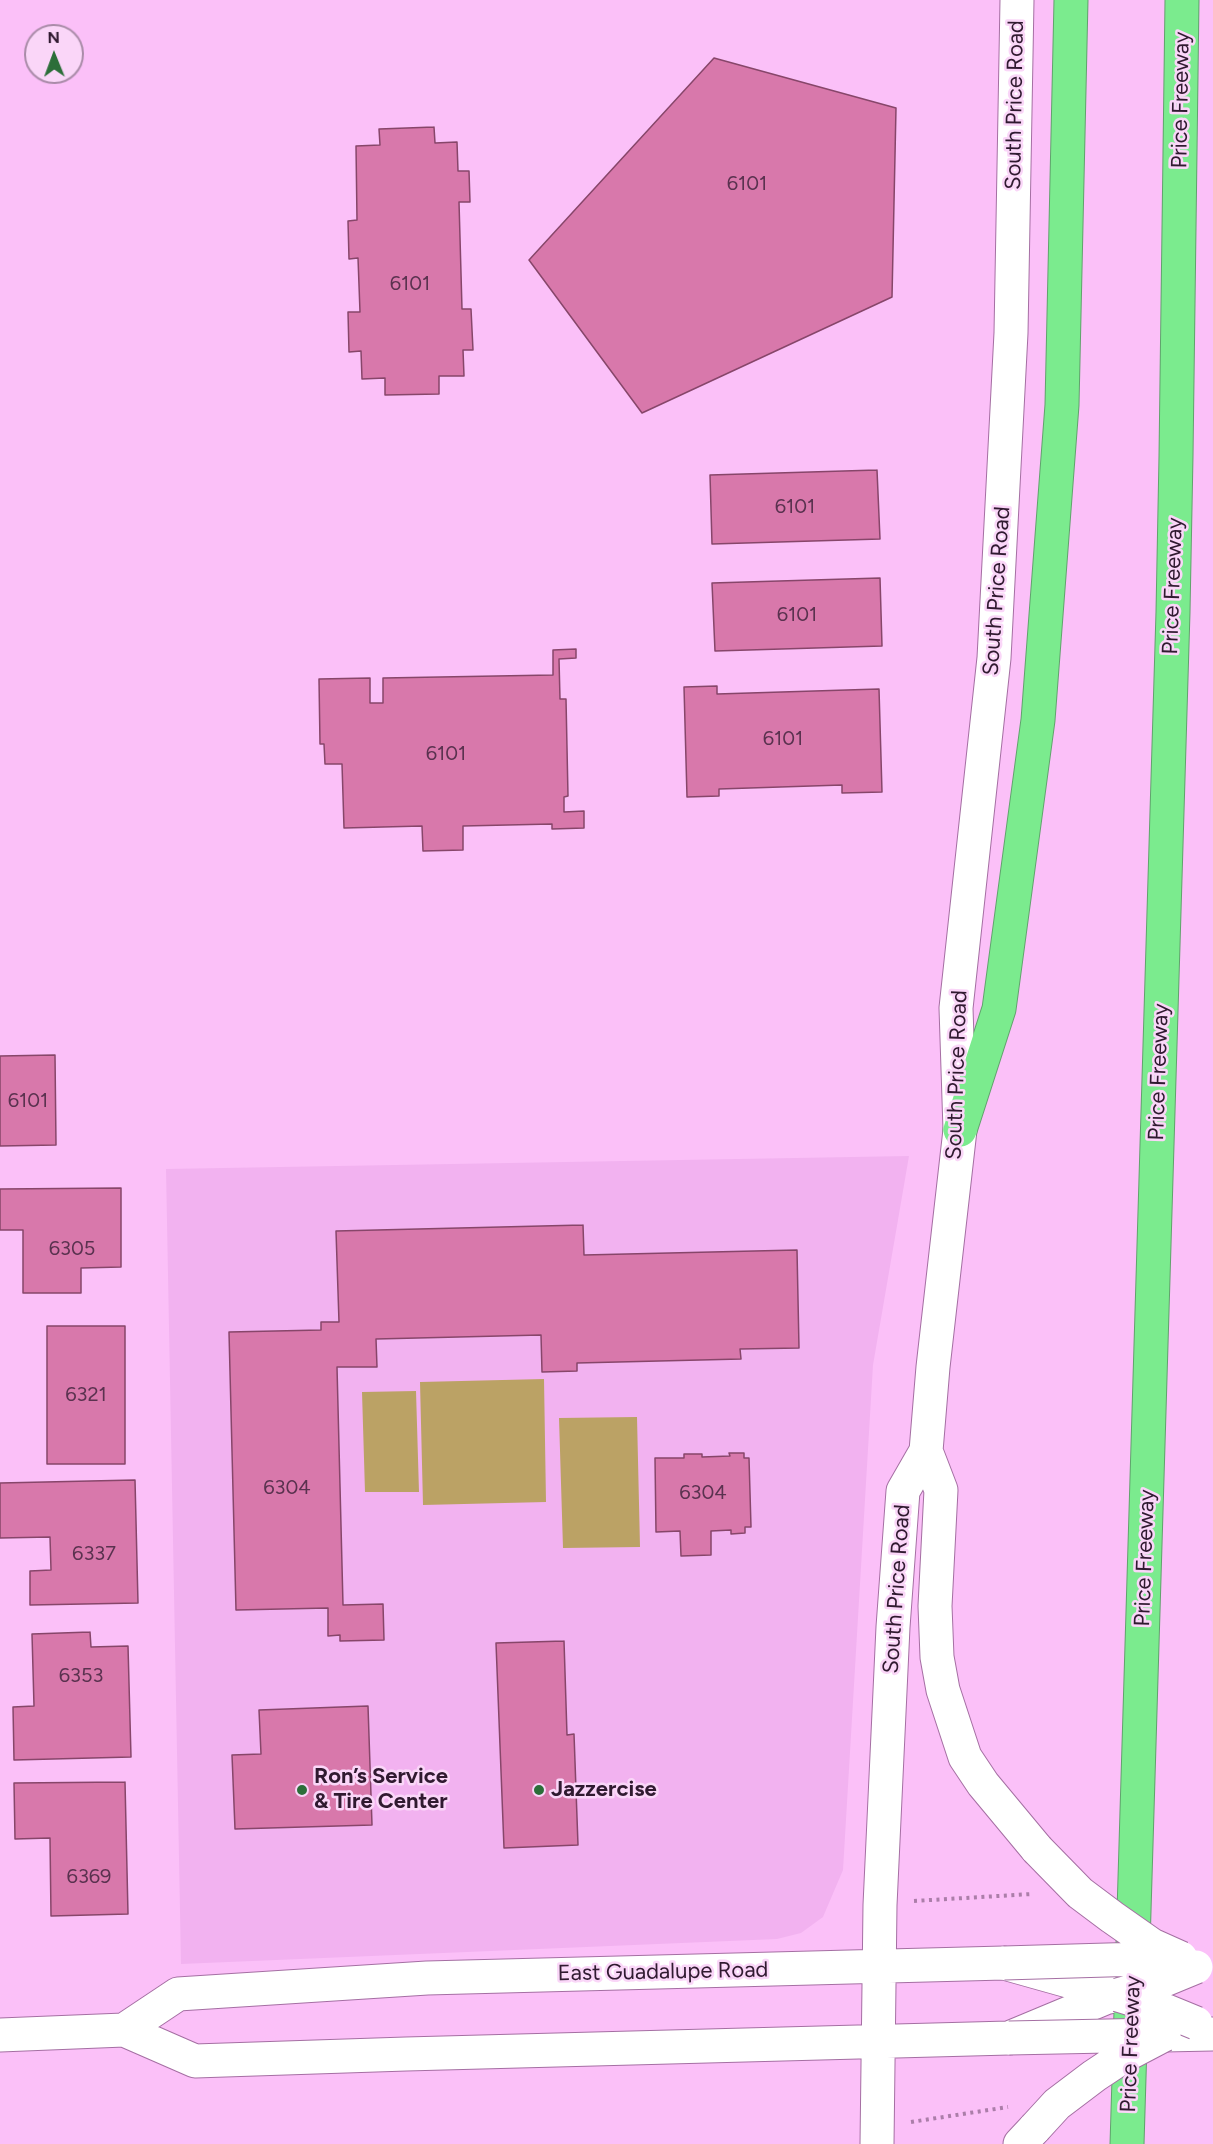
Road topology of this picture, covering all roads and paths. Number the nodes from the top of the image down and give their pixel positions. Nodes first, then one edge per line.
1 (1017, 0) edge
2 (1071, 0) edge
3 (1182, 0) edge
4 (960, 1130) junction
5 (926, 1451) junction
6 (1042, 1893) dead end
7 (907, 1902) dead end
8 (1004, 1963) junction
9 (1203, 1963) edge
10 (880, 1967) junction
11 (1118, 1995) junction
12 (1209, 2025) edge
13 (124, 2031) junction
14 (0, 2035) edge
15 (1164, 2035) junction
16 (1009, 2038) junction
17 (879, 2042) junction
18 (903, 2123) dead end
19 (1023, 2126) edge
20 (877, 2144) edge
21 (1127, 2144) edge

1 - 4 main road, South Price Road
2 - 4 highway
3 - 21 highway, Price Freeway
4 - 5 main road, South Price Road
5 - 9 main road, bridge
5 - 10 main road, South Price Road
6 - 7 path
8 - 9 main road, East Guadalupe Road, bridge
8 - 10 main road, East Guadalupe Road
8 - 11 main road, bridge
9 - 11 main road, bridge
10 - 13 main road, East Guadalupe Road
10 - 17 main road, South Price Road
11 - 12 main road, bridge
11 - 16 main road, bridge
12 - 15 main road
13 - 14 main road
13 - 17 main road
15 - 16 main road, bridge
15 - 19 main road, bridge
16 - 17 main road
17 - 20 main road, South Price Road
18 - 19 path

